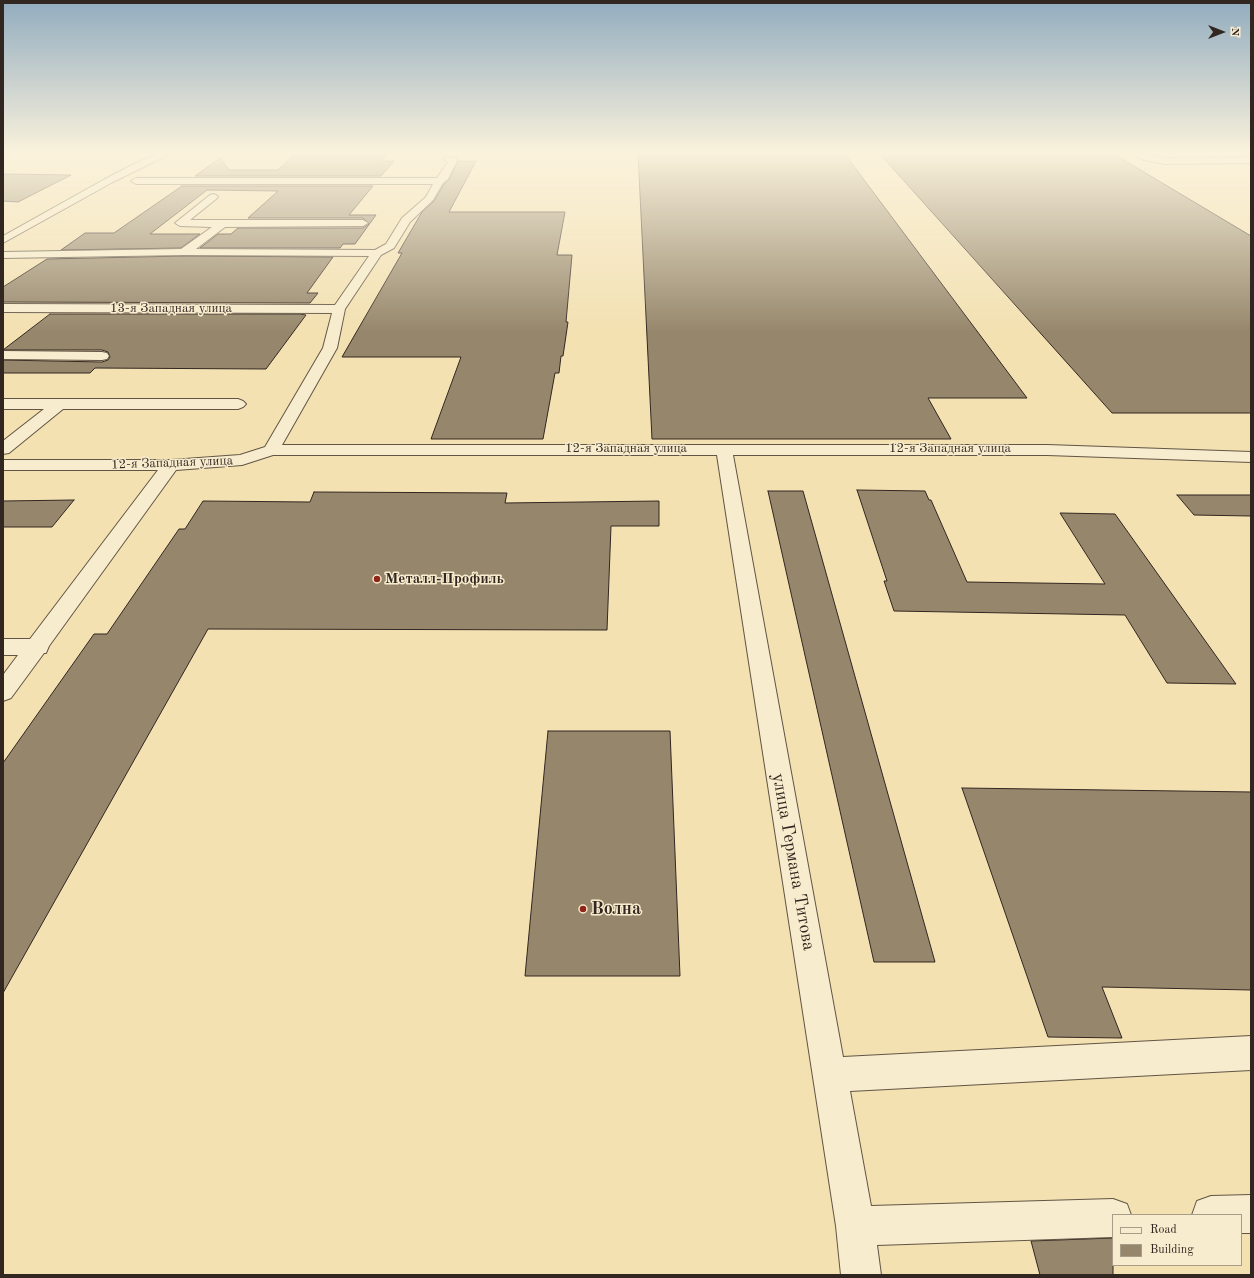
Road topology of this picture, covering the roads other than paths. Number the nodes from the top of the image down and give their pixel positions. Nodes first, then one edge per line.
1 (51, 213) edge
2 (193, 213) edge
3 (414, 213) edge
4 (363, 223) dead end
5 (10, 224) dead end
6 (31, 224) junction
7 (223, 224) junction
8 (3, 240) edge
9 (184, 252) junction
10 (376, 253) junction
11 (3, 254) edge
12 (3, 308) edge
13 (340, 309) junction
14 (3, 355) edge
15 (102, 356) dead end
16 (3, 404) edge
17 (59, 404) junction
18 (238, 404) dead end
19 (3, 449) edge
20 (724, 449) junction
21 (271, 450) junction
22 (1251, 457) edge
23 (3, 465) edge
24 (171, 465) junction
25 (38, 646) junction
26 (3, 647) edge
27 (3, 692) edge
28 (1251, 1053) edge
29 (829, 1075) junction
30 (1112, 1218) edge
31 (855, 1226) junction
32 (861, 1275) edge

1 - 6 street
2 - 7 street
3 - 10 street
4 - 7 street
5 - 6 street
6 - 8 street
7 - 9 street
9 - 10 street
9 - 11 street
10 - 13 street
12 - 13 street, 13-я Западная улица
13 - 21 street
14 - 15 street
16 - 17 street
17 - 18 street
17 - 19 street
20 - 21 street, 12-я Западная улица
20 - 22 street, 12-я Западная улица
20 - 29 street, улица Германа Титова
21 - 24 street, 12-я Западная улица
23 - 24 street, 12-я Западная улица
24 - 25 street
25 - 26 street
25 - 27 street
28 - 29 street
29 - 31 street, улица Германа Титова
30 - 31 street
31 - 32 street, улица Германа Титова

